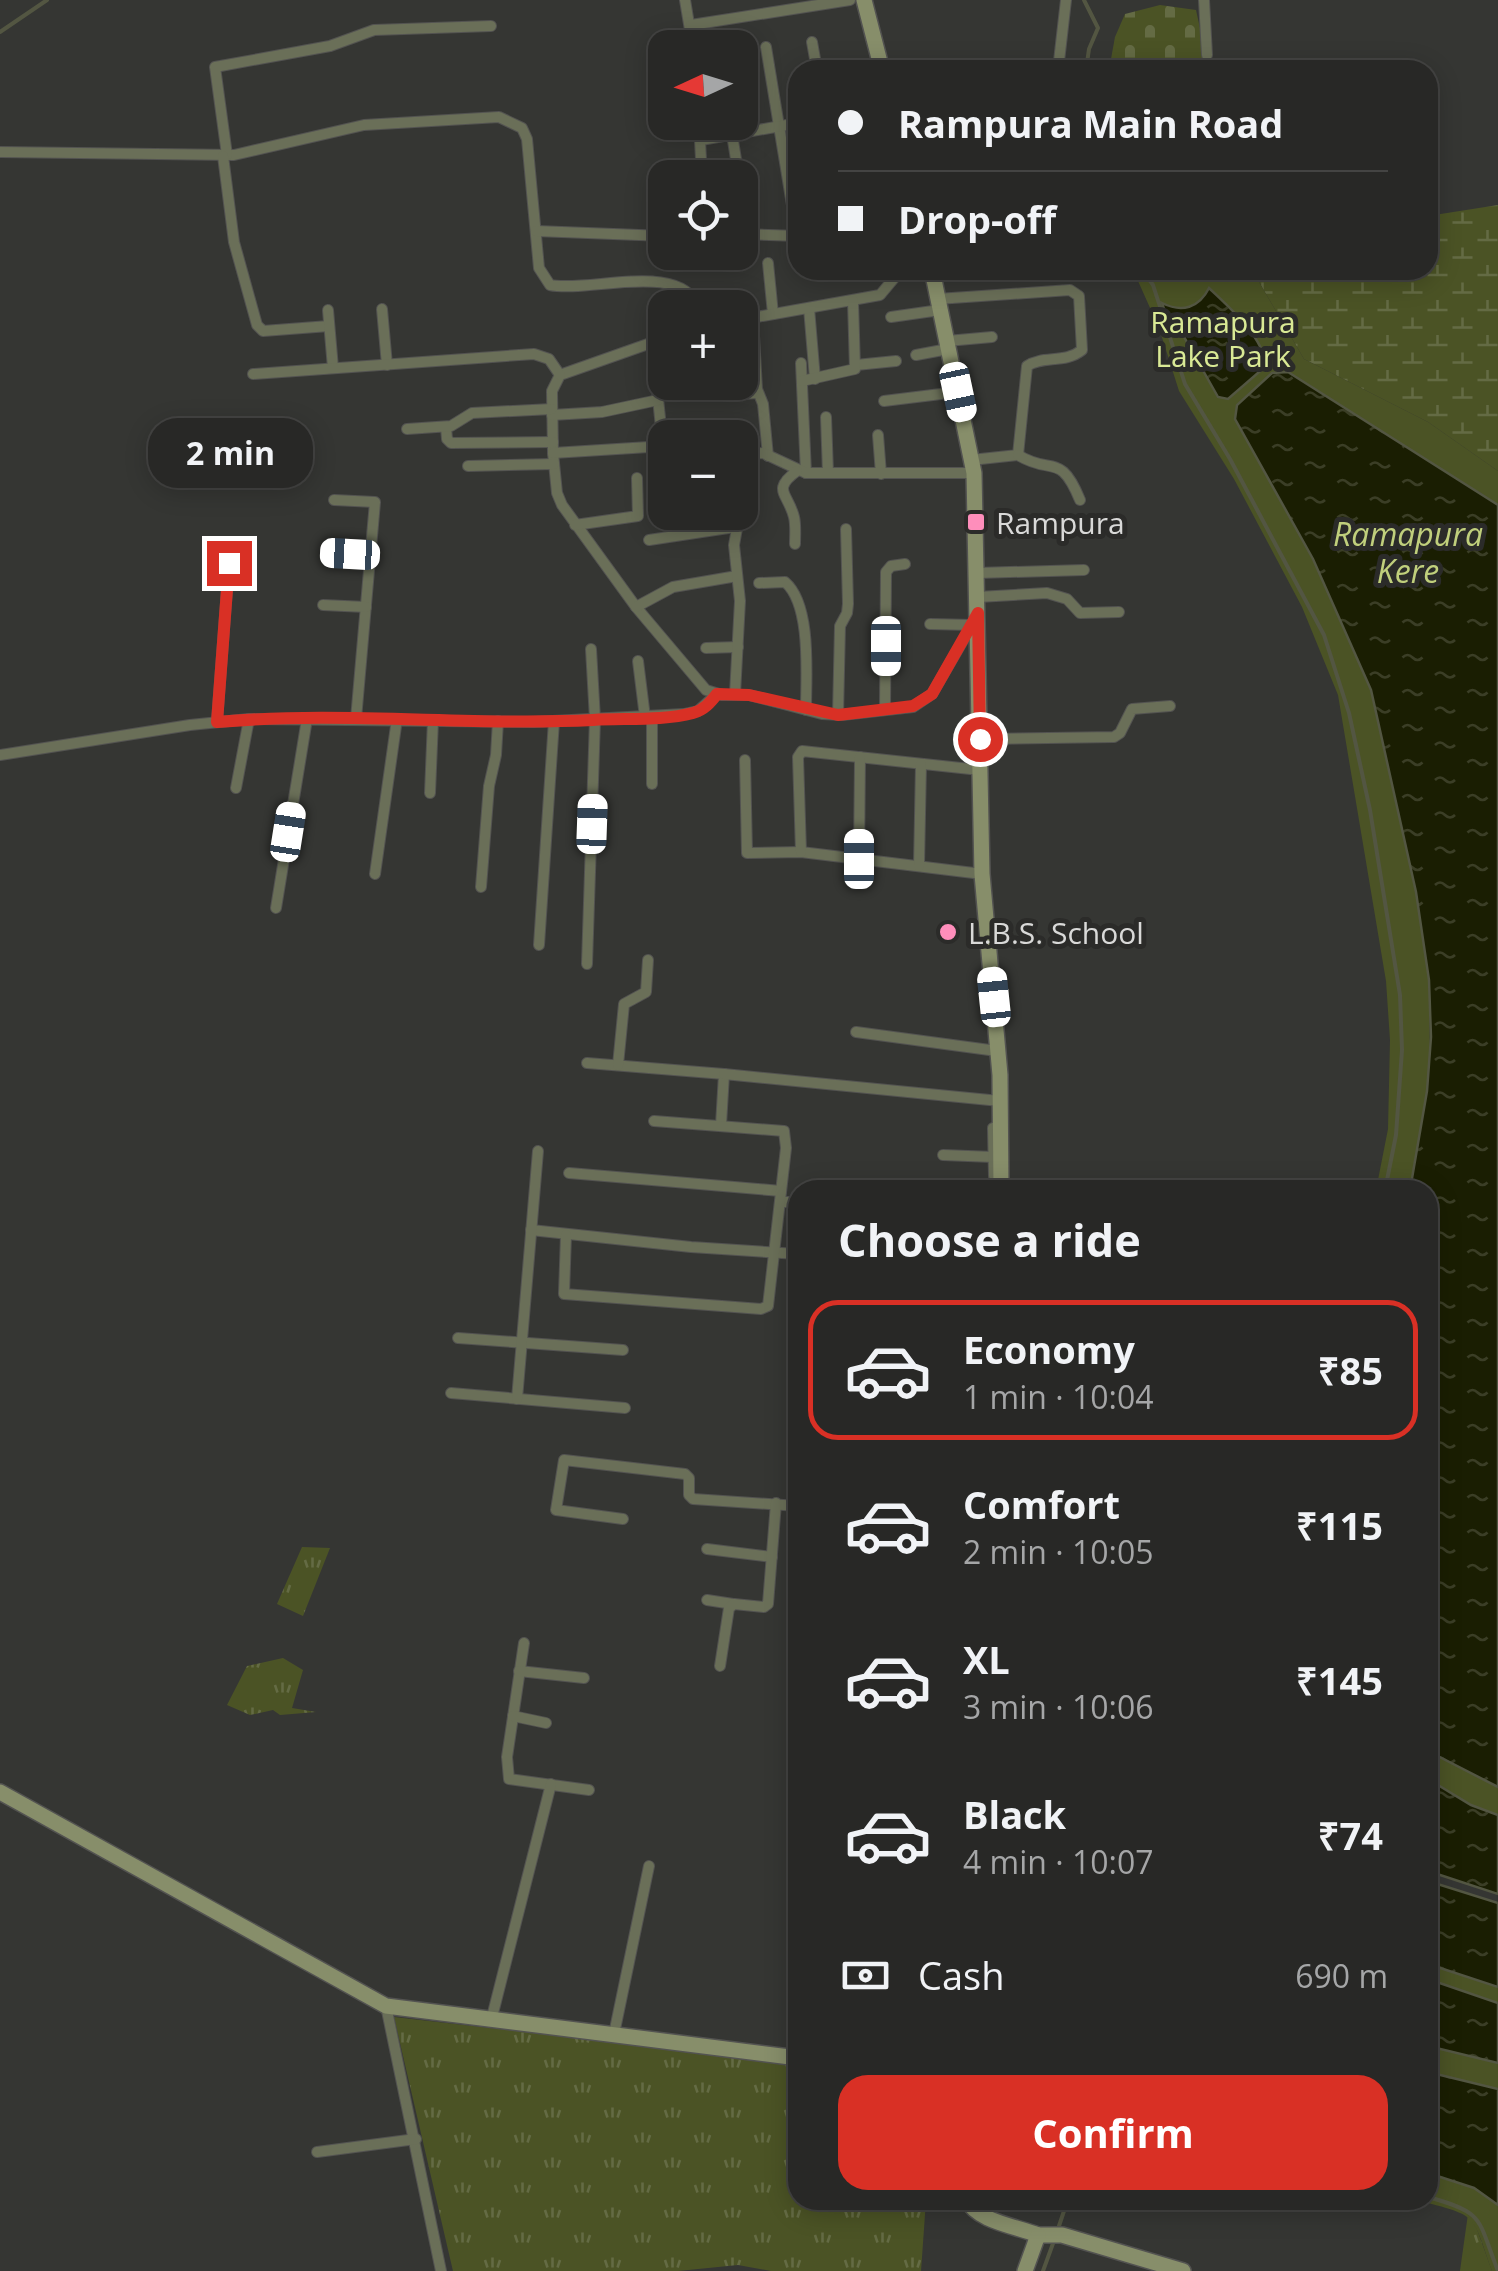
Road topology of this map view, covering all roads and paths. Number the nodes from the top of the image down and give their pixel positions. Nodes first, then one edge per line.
1 (684, 0) edge
2 (850, 0) edge
3 (864, 0) edge
4 (1066, 0) edge
5 (1204, 1) edge
6 (691, 25) junction
7 (490, 26) dead end
8 (691, 30) edge
9 (812, 42) dead end
10 (766, 47) dead end
11 (1207, 55) dead end
12 (815, 60) edge
13 (879, 60) edge
14 (1059, 60) edge
15 (788, 125) edge
16 (779, 126) junction
17 (758, 127) edge
18 (700, 140) edge
19 (0, 152) edge
20 (225, 156) junction
21 (701, 160) edge
22 (788, 180) edge
23 (536, 230) junction
24 (648, 235) edge
25 (758, 235) edge
26 (788, 236) edge
27 (768, 263) dead end
28 (894, 280) edge
29 (934, 280) edge
30 (689, 290) edge
31 (853, 300) junction
32 (939, 305) junction
33 (382, 308) dead end
34 (808, 308) junction
35 (328, 310) dead end
36 (773, 314) junction
37 (758, 317) edge
38 (891, 317) dead end
39 (329, 326) junction
40 (992, 337) dead end
41 (648, 343) edge
42 (948, 345) junction
43 (916, 355) dead end
44 (896, 361) dead end
45 (801, 363) dead end
46 (387, 365) junction
47 (856, 366) junction
48 (333, 368) junction
49 (252, 374) dead end
50 (560, 375) junction
51 (809, 380) junction
52 (958, 392) junction
53 (758, 393) edge
54 (658, 400) joint
55 (884, 401) dead end
56 (552, 412) junction
57 (826, 417) dead end
58 (661, 420) edge
59 (446, 427) junction
60 (407, 429) dead end
61 (878, 435) dead end
62 (648, 447) edge
63 (553, 453) junction
64 (758, 454) edge
65 (1018, 454) junction
66 (768, 456) junction
67 (468, 466) dead end
68 (973, 467) junction
69 (802, 472) junction
70 (828, 473) junction
71 (881, 474) junction
72 (637, 478) dead end
73 (334, 500) dead end
74 (1080, 500) dead end
75 (576, 525) junction
76 (846, 529) dead end
77 (715, 530) edge
78 (735, 530) edge
79 (649, 540) dead end
80 (795, 544) dead end
81 (329, 553) dead end
82 (370, 555) junction
83 (229, 563) dead end
84 (905, 564) dead end
85 (1084, 570) dead end
86 (978, 573) junction
87 (737, 576) junction
88 (760, 583) dead end
89 (323, 605) dead end
90 (636, 606) junction
91 (366, 607) junction
92 (976, 612) junction
93 (1119, 612) dead end
94 (930, 624) dead end
95 (738, 646) junction
96 (706, 648) dead end
97 (591, 649) dead end
98 (638, 661) dead end
99 (717, 694) junction
100 (734, 694) junction
101 (1170, 706) dead end
102 (806, 710) junction
103 (885, 710) junction
104 (838, 715) junction
105 (648, 717) junction
106 (248, 719) junction
107 (307, 719) junction
108 (356, 719) junction
109 (396, 719) junction
110 (434, 720) junction
111 (596, 720) junction
112 (498, 721) junction
113 (217, 722) junction
114 (554, 722) junction
115 (980, 739) junction
116 (0, 755) edge
117 (860, 757) junction
118 (745, 760) dead end
119 (921, 764) junction
120 (980, 770) junction
121 (652, 784) dead end
122 (236, 788) dead end
123 (430, 792) dead end
124 (801, 852) junction
125 (859, 859) junction
126 (918, 866) junction
127 (376, 874) dead end
128 (982, 874) junction
129 (481, 887) dead end
130 (276, 908) dead end
131 (539, 945) dead end
132 (648, 960) dead end
133 (587, 964) dead end
134 (856, 1032) dead end
135 (997, 1051) junction
136 (587, 1063) dead end
137 (618, 1065) junction
138 (724, 1074) junction
139 (1000, 1100) junction
140 (654, 1122) dead end
141 (721, 1125) junction
142 (1000, 1126) junction
143 (538, 1151) dead end
144 (943, 1155) dead end
145 (993, 1158) junction
146 (569, 1173) dead end
147 (998, 1180) edge
148 (1001, 1180) edge
149 (780, 1196) junction
150 (788, 1199) edge
151 (532, 1230) junction
152 (566, 1235) junction
153 (776, 1252) junction
154 (788, 1253) edge
155 (458, 1338) dead end
156 (522, 1342) junction
157 (622, 1350) dead end
158 (451, 1393) dead end
159 (517, 1399) junction
160 (625, 1408) dead end
161 (776, 1504) junction
162 (788, 1505) edge
163 (624, 1519) dead end
164 (707, 1549) dead end
165 (772, 1557) junction
166 (707, 1600) dead end
167 (734, 1604) junction
168 (524, 1643) dead end
169 (720, 1666) dead end
170 (520, 1671) junction
171 (584, 1678) dead end
172 (513, 1716) junction
173 (546, 1723) dead end
174 (551, 1784) junction
175 (589, 1790) dead end
176 (0, 1792) edge
177 (649, 1866) dead end
178 (386, 2006) junction
179 (492, 2017) junction
180 (614, 2034) junction
181 (788, 2057) edge
182 (416, 2139) junction
183 (317, 2152) dead end
184 (974, 2210) edge
185 (1050, 2234) junction
186 (441, 2271) edge
187 (1025, 2271) edge
188 (1184, 2271) edge

1 - 6 street
2 - 6 street
3 - 13 main road
4 - 14 street
5 - 11 street
6 - 8 street
7 - 20 street
9 - 12 street
10 - 16 street
15 - 16 street
16 - 17 street
16 - 22 street
18 - 21 street
19 - 20 street
20 - 23 street
20 - 39 street
23 - 24 street
23 - 30 street
25 - 26 street
27 - 36 street
28 - 31 street
29 - 32 main road
31 - 34 street
31 - 47 street
32 - 38 street
32 - 42 main road
32 - 65 street
33 - 46 street
34 - 36 street
34 - 51 street
35 - 39 street
36 - 37 street
39 - 48 street
40 - 42 street
41 - 50 street
42 - 43 street
42 - 52 main road
44 - 47 street
45 - 51 street
46 - 48 street
46 - 50 street
47 - 51 street
48 - 49 street
50 - 56 street
51 - 69 street
52 - 55 street
52 - 68 main road
53 - 66 street
54 - 56 street
54 - 58 street
56 - 59 street
56 - 63 street
57 - 70 street
59 - 60 street
59 - 63 street
61 - 71 street
62 - 63 street
63 - 67 street
63 - 75 street
64 - 66 street
65 - 68 street
65 - 74 street
66 - 69 street
68 - 71 street
68 - 86 main road
69 - 70 street
69 - 80 street
70 - 71 street
72 - 75 street
73 - 82 street
75 - 90 street
76 - 104 street
77 - 79 street
78 - 87 street
81 - 82 street
82 - 91 street
83 - 113 street
84 - 103 street
85 - 86 street
86 - 92 main road
87 - 90 street
87 - 95 street
88 - 102 street
89 - 91 street
90 - 99 street
91 - 108 street
92 - 93 street
92 - 94 street
92 - 103 street
92 - 115 main road
95 - 96 street
95 - 100 street
97 - 111 street
98 - 105 street
99 - 100 street
99 - 105 street
100 - 102 street
101 - 115 street
102 - 104 street
103 - 104 street
105 - 111 street
105 - 121 street
106 - 107 street
106 - 113 street
106 - 122 street
107 - 108 street
107 - 130 street
108 - 109 street
109 - 110 street
109 - 127 street
110 - 112 street
110 - 123 street
111 - 114 street
111 - 133 street
112 - 114 street
112 - 129 street
113 - 116 street
114 - 131 street
115 - 120 main road
117 - 119 street
117 - 124 street
117 - 125 street
118 - 124 street
119 - 120 street
119 - 126 street
120 - 128 main road
124 - 125 street
125 - 126 street
126 - 128 street
128 - 135 main road
132 - 137 street
134 - 135 street
135 - 139 main road
136 - 137 street
137 - 138 street
138 - 139 street
138 - 141 street
139 - 142 main road
140 - 141 street
141 - 149 street
142 - 145 street
142 - 148 main road
143 - 151 street
144 - 145 street
145 - 147 street
146 - 149 street
149 - 150 street
149 - 153 street
151 - 152 street
151 - 156 street
152 - 153 street
152 - 153 street
153 - 154 street
155 - 156 street
156 - 157 street
156 - 159 street
158 - 159 street
159 - 160 street
161 - 162 street
161 - 163 street
161 - 165 street
164 - 165 street
165 - 167 street
166 - 167 street
167 - 169 street
168 - 170 street
170 - 171 street
170 - 172 street
172 - 173 street
172 - 174 street
174 - 175 street
174 - 179 street
176 - 178 main road
177 - 180 street
178 - 179 main road
178 - 182 street
179 - 180 main road
180 - 181 main road
182 - 183 street
182 - 186 street
184 - 185 main road
185 - 187 main road
185 - 188 main road

